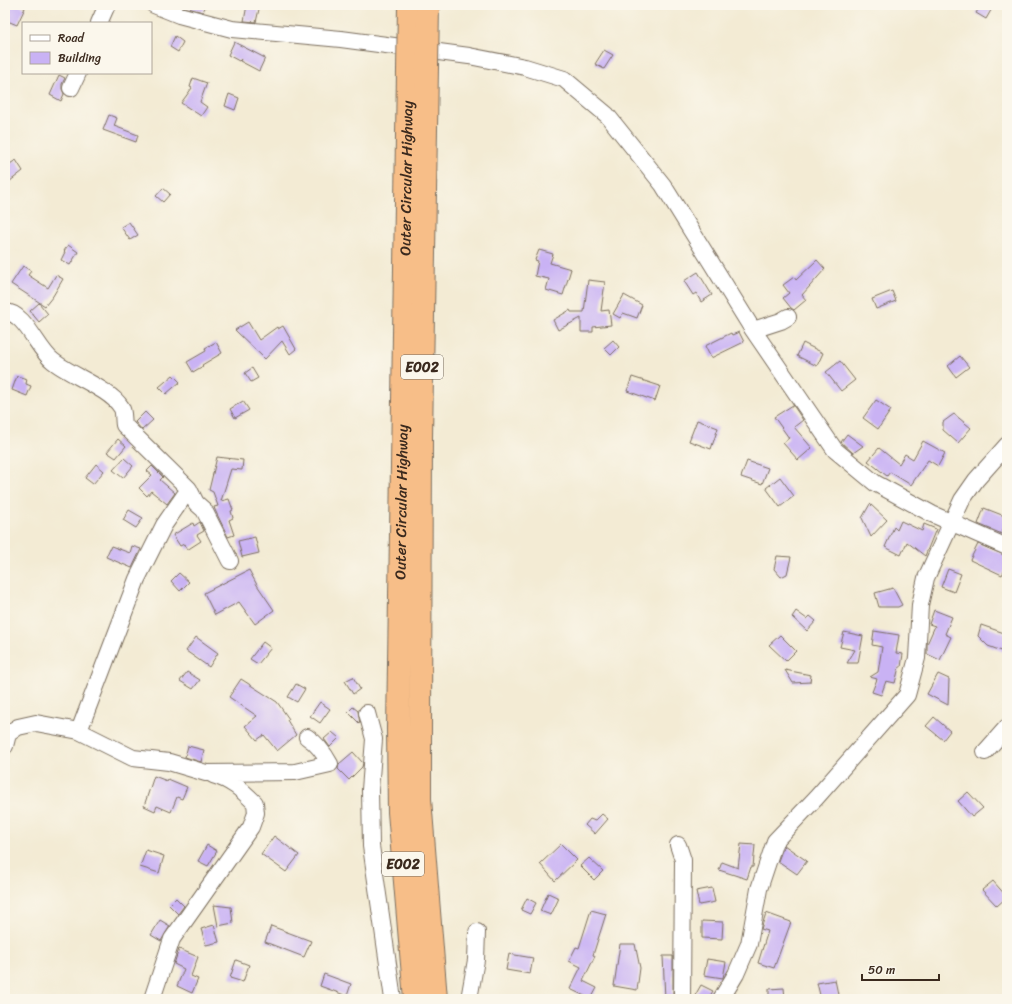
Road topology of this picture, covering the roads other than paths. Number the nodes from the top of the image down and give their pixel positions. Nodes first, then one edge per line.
1 (107, 5) edge
2 (154, 5) edge
3 (409, 5) edge
4 (428, 5) edge
5 (180, 10) edge
6 (99, 22) edge
7 (78, 74) edge
8 (71, 88) dead end
9 (5, 312) edge
10 (788, 316) dead end
11 (753, 330) junction
12 (1007, 445) edge
13 (189, 489) junction
14 (952, 522) junction
15 (1007, 547) edge
16 (230, 561) dead end
17 (367, 713) dead end
18 (1007, 727) edge
19 (79, 731) junction
20 (307, 737) dead end
21 (5, 746) edge
22 (985, 752) dead end
23 (206, 773) junction
24 (678, 845) dead end
25 (477, 932) dead end
26 (152, 999) edge
27 (393, 999) edge
28 (415, 999) edge
29 (436, 999) edge
30 (469, 999) edge
31 (682, 999) edge
32 (721, 999) edge

1 - 6 street
2 - 5 street
3 - 28 highway, Outer Circular Highway / E002, bridge
4 - 29 highway, Outer Circular Highway / E002, bridge
5 - 11 street
7 - 8 street
9 - 13 street
10 - 11 street
11 - 14 street
12 - 14 street
13 - 16 street
13 - 19 street
14 - 15 street
14 - 32 street
17 - 27 street
18 - 22 street
19 - 21 street
19 - 23 street
20 - 23 street
23 - 26 street
24 - 31 street
25 - 30 street

